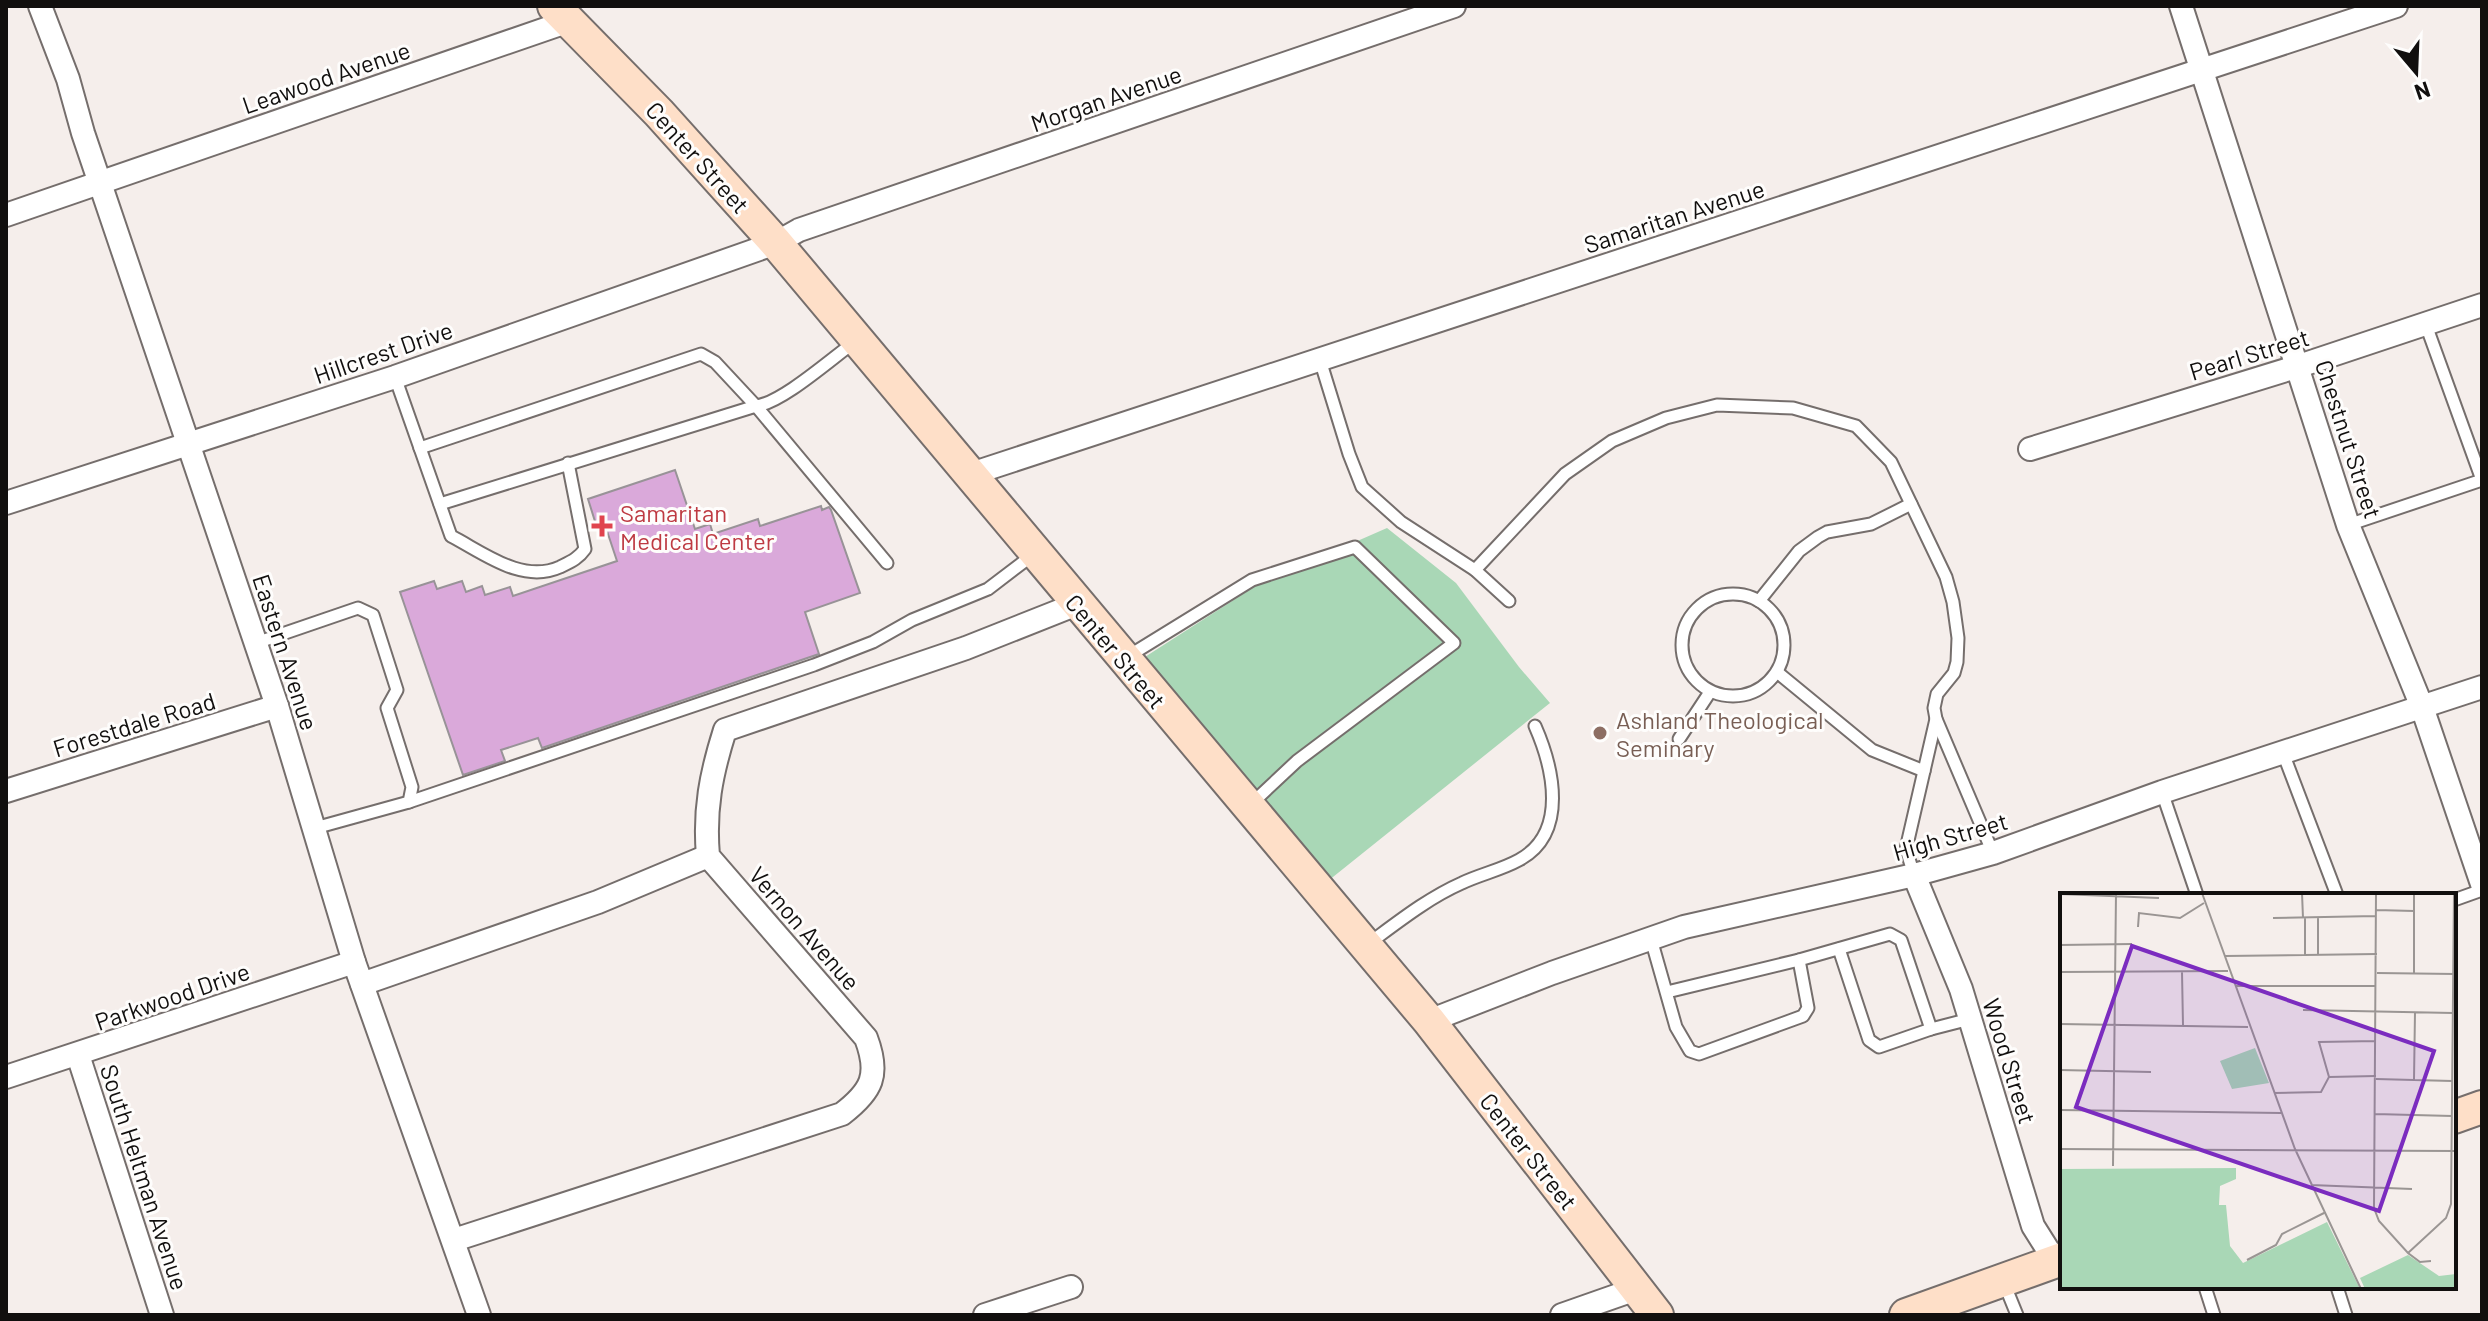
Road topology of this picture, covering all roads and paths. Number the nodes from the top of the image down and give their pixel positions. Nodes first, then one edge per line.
1 (40, 6) edge
2 (1454, 6) edge
3 (2181, 6) edge
4 (2396, 6) edge
5 (562, 14) edge
6 (2202, 70) junction
7 (101, 182) junction
8 (6, 215) edge
9 (776, 243) junction
10 (2482, 305) edge
11 (2426, 325) junction
12 (856, 341) junction
13 (1320, 360) junction
14 (2299, 366) junction
15 (395, 377) junction
16 (756, 406) junction
17 (188, 445) junction
18 (420, 448) junction
19 (2030, 449) dead end
20 (568, 463) junction
21 (968, 475) junction
22 (6, 503) edge
23 (440, 504) junction
24 (1911, 504) junction
25 (2348, 525) junction
26 (1034, 554) junction
27 (887, 563) dead end
28 (1475, 570) junction
29 (1509, 601) dead end
30 (1759, 601) junction
31 (1077, 604) junction
32 (256, 643) junction
33 (1123, 659) junction
34 (1777, 672) junction
35 (2482, 687) edge
36 (1710, 692) junction
37 (277, 706) junction
38 (2422, 707) junction
39 (1936, 719) junction
40 (1535, 726) dead end
41 (1679, 739) dead end
42 (2283, 753) junction
43 (1924, 771) junction
44 (6, 791) edge
45 (2162, 792) junction
46 (409, 802) junction
47 (1248, 808) junction
48 (315, 828) junction
49 (1993, 853) junction
50 (708, 856) junction
51 (1914, 875) junction
52 (2482, 884) edge
53 (2482, 890) edge
54 (2196, 893) edge
55 (2336, 893) edge
56 (2456, 899) edge
57 (1651, 939) junction
58 (1364, 947) junction
59 (1839, 949) junction
60 (1799, 960) junction
61 (354, 962) junction
62 (362, 984) junction
63 (1667, 992) junction
64 (1970, 1019) junction
65 (1429, 1021) junction
66 (1931, 1029) junction
67 (78, 1055) junction
68 (6, 1077) edge
69 (2482, 1107) edge
70 (2456, 1116) edge
71 (454, 1240) junction
72 (2058, 1260) edge
73 (2003, 1279) junction
74 (1071, 1287) dead end
75 (1636, 1289) junction
76 (2206, 1289) edge
77 (2338, 1289) edge
78 (162, 1315) edge
79 (479, 1315) edge
80 (985, 1315) edge
81 (1562, 1315) edge
82 (1657, 1315) edge
83 (1906, 1315) edge
84 (2017, 1315) edge
85 (2214, 1315) edge
86 (2346, 1315) edge

1 - 7 street, Eastern Avenue
2 - 9 street, Morgan Avenue
3 - 6 street, Chestnut Street
4 - 6 street, Samaritan Avenue
5 - 7 street, Leawood Avenue
5 - 9 main road, Center Street
6 - 13 street, Samaritan Avenue
6 - 14 street, Chestnut Street
7 - 8 street, Leawood Avenue
7 - 17 street, Eastern Avenue
9 - 12 main road, Center Street
9 - 15 street, Hillcrest Drive
10 - 11 street, Pearl Street
11 - 14 street, Pearl Street
11 - 25 lane
12 - 16 lane
12 - 21 main road, Center Street
13 - 21 street, Samaritan Avenue
13 - 28 lane
14 - 19 street, Pearl Street
14 - 25 street, Chestnut Street
15 - 17 street, Hillcrest Drive
15 - 18 lane
16 - 18 lane
16 - 20 lane
16 - 27 lane
17 - 22 street, Hillcrest Drive
17 - 32 street, Eastern Avenue
18 - 23 lane
20 - 23 lane
20 - 23 lane
21 - 26 main road, Center Street
24 - 28 lane
24 - 30 lane
24 - 39 lane
25 - 38 street, Chestnut Street
26 - 31 main road, Center Street
26 - 46 lane
28 - 29 lane
30 - 34 lane
30 - 36 lane
31 - 33 main road, Center Street
31 - 50 street
32 - 37 street, Eastern Avenue
32 - 46 lane
33 - 47 main road, Center Street
33 - 47 lane
34 - 36 lane
34 - 43 lane
35 - 38 street, High Street
36 - 41 lane
37 - 44 street, Forestdale Road
37 - 48 street, Eastern Avenue
38 - 42 street, High Street
38 - 52 street, Chestnut Street
39 - 43 lane
39 - 49 lane
40 - 58 lane
42 - 45 street, High Street
42 - 55 lane
43 - 51 lane
45 - 49 street, High Street
45 - 54 lane
46 - 48 lane
47 - 58 main road, Center Street
48 - 61 street, Eastern Avenue
49 - 51 street, High Street
50 - 62 street
50 - 71 street, Vernon Avenue
51 - 57 street, High Street
51 - 64 street, Wood Street
53 - 56 lane
57 - 63 lane
57 - 65 street, High Street
58 - 65 main road, Center Street
59 - 60 lane
59 - 66 lane
59 - 66 lane
60 - 63 lane
60 - 63 lane
61 - 62 street, Eastern Avenue
61 - 67 street, Parkwood Drive
62 - 71 street, Eastern Avenue
64 - 66 lane
64 - 72 street, Wood Street
65 - 75 main road, Center Street
67 - 68 street, Parkwood Drive
67 - 78 street, South Heltman Avenue
69 - 70 main road
71 - 79 street, Eastern Avenue
72 - 73 main road
73 - 83 main road
73 - 84 lane
74 - 80 street
75 - 81 street
75 - 82 main road, Center Street
76 - 85 lane
77 - 86 lane

